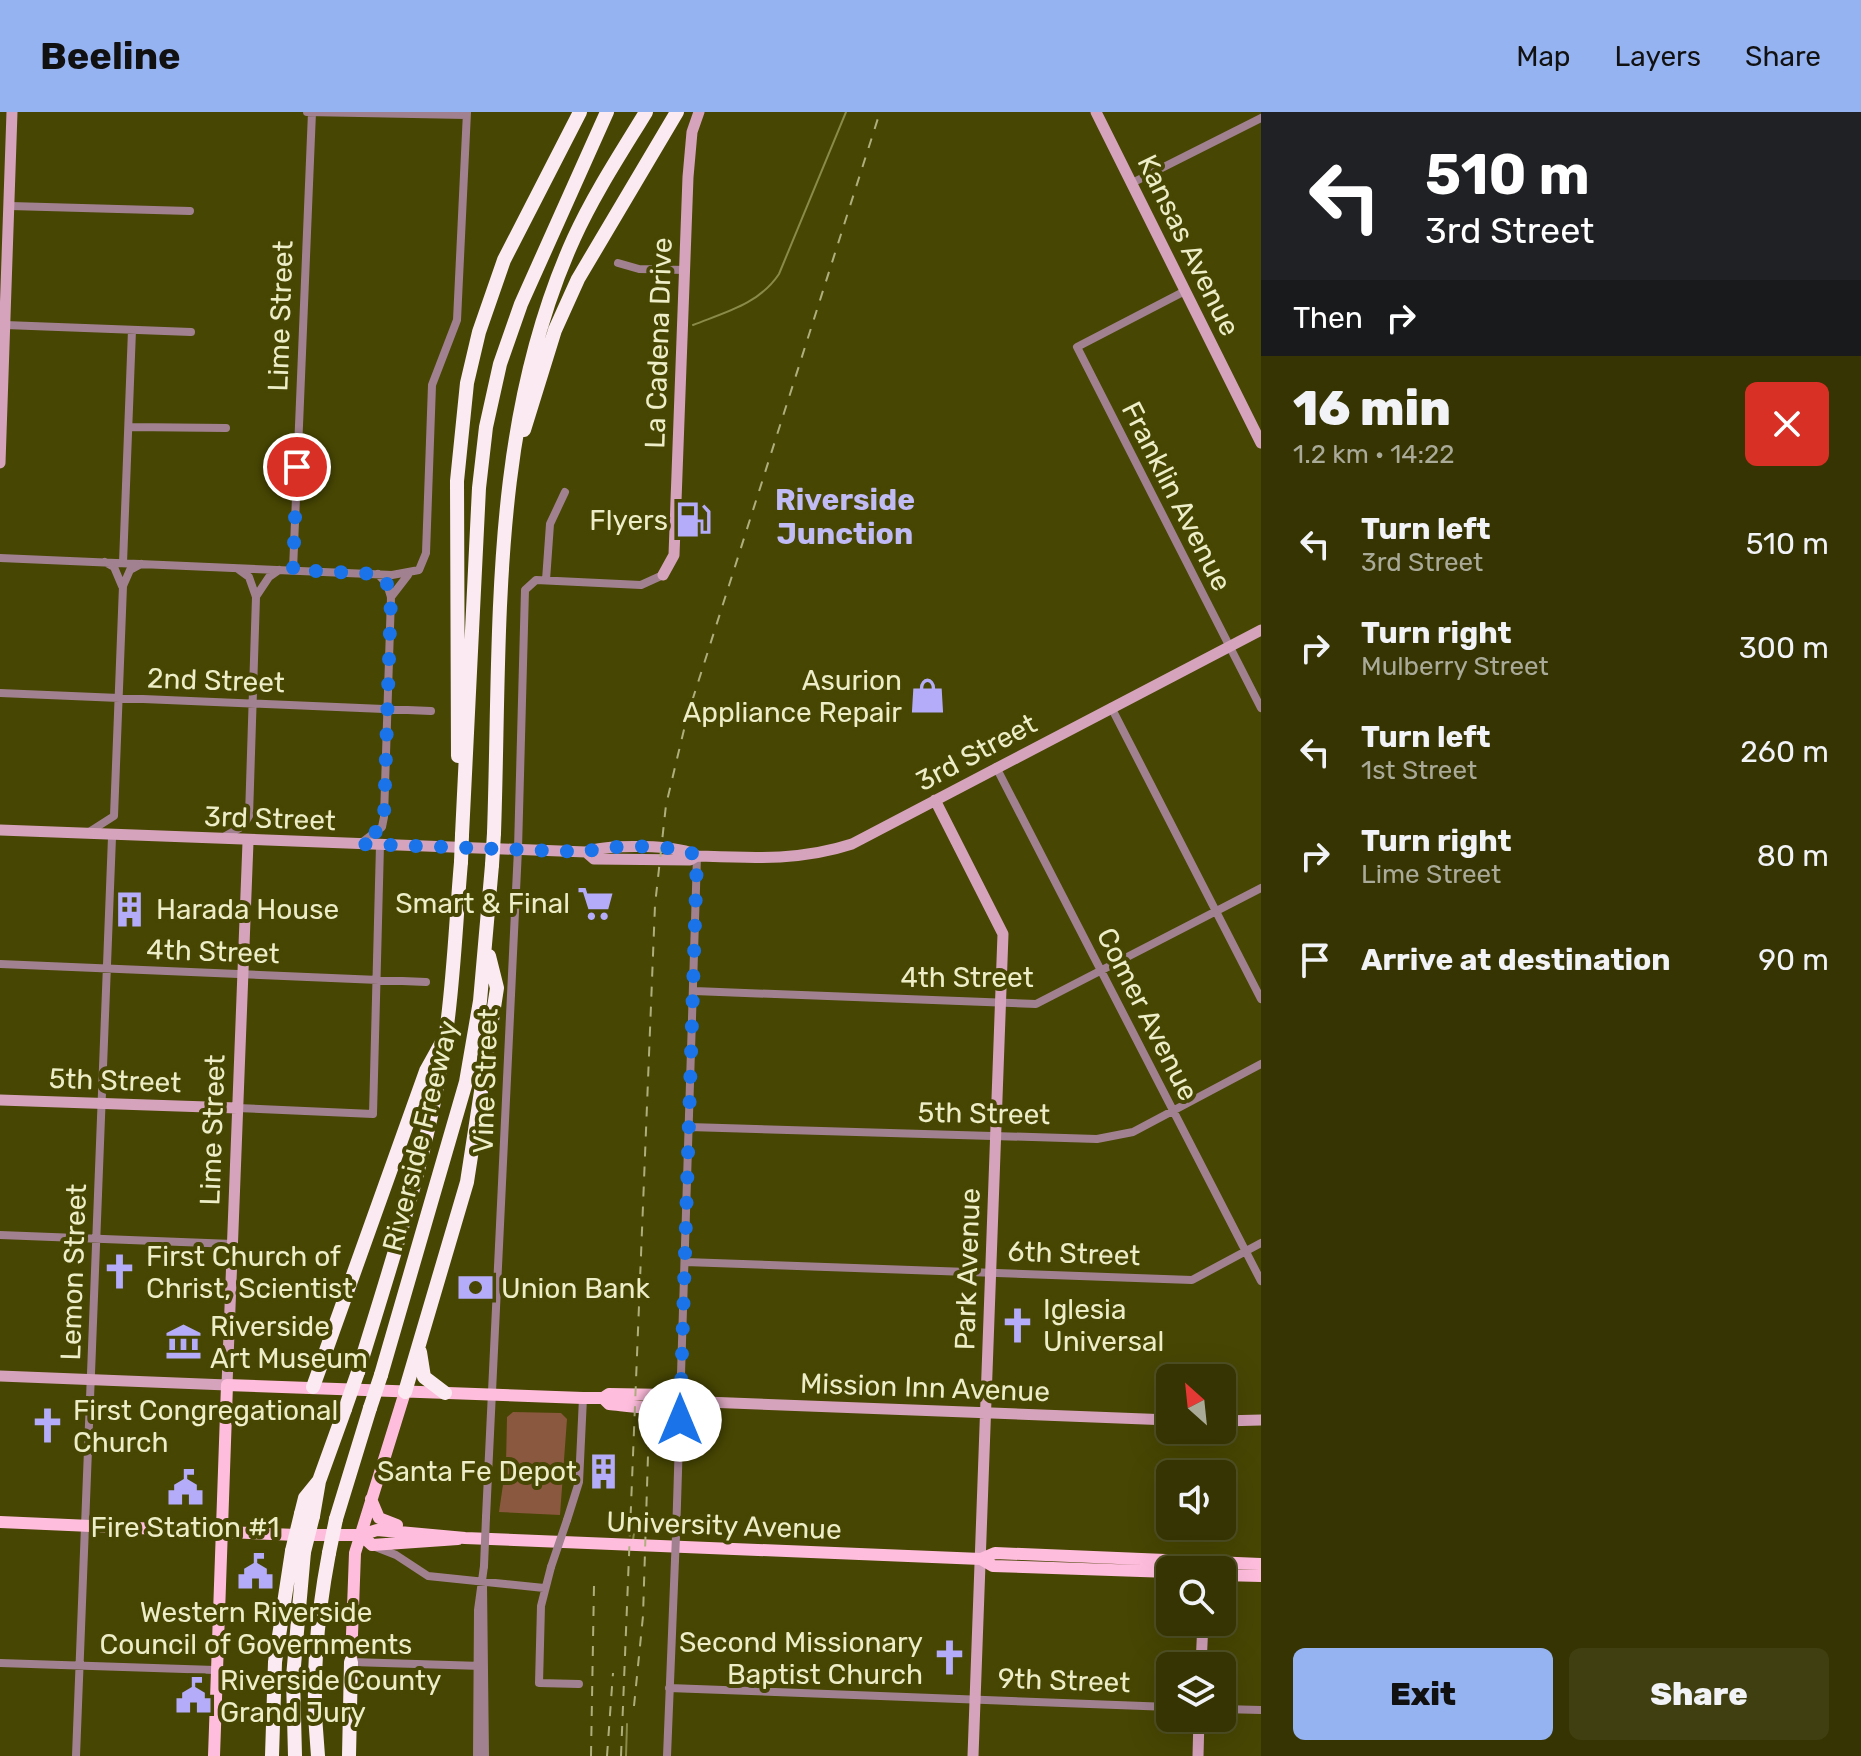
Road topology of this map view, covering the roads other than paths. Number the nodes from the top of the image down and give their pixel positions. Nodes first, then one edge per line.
1 (12, 112) edge
2 (310, 112) edge
3 (580, 112) edge
4 (604, 112) edge
5 (646, 112) edge
6 (677, 112) edge
7 (699, 112) edge
8 (1096, 112) edge
9 (466, 114) edge
10 (1261, 118) edge
11 (1132, 183) junction
12 (10, 206) junction
13 (190, 211) dead end
14 (618, 263) dead end
15 (686, 270) junction
16 (1185, 291) junction
17 (5, 325) junction
18 (132, 330) junction
19 (191, 332) dead end
20 (129, 427) junction
21 (226, 428) dead end
22 (1261, 443) edge
23 (0, 463) edge
24 (565, 492) dead end
25 (506, 496) junction
26 (0, 558) edge
27 (105, 562) junction
28 (123, 563) junction
29 (141, 564) junction
30 (238, 568) junction
31 (280, 570) junction
32 (293, 570) junction
33 (378, 574) junction
34 (408, 575) junction
35 (663, 575) joint
36 (546, 580) junction
37 (123, 586) junction
38 (256, 597) junction
39 (391, 597) junction
40 (1261, 630) edge
41 (1229, 647) junction
42 (0, 693) edge
43 (118, 698) junction
44 (252, 704) junction
45 (1111, 707) junction
46 (387, 708) junction
47 (1261, 708) edge
48 (431, 711) dead end
49 (996, 767) junction
50 (935, 800) junction
51 (462, 816) junction
52 (0, 830) edge
53 (85, 835) junction
54 (112, 837) junction
55 (217, 840) junction
56 (248, 842) junction
57 (360, 844) junction
58 (380, 845) junction
59 (518, 849) junction
60 (697, 856) junction
61 (1261, 888) edge
62 (1215, 911) junction
63 (486, 944) junction
64 (0, 964) edge
65 (107, 970) junction
66 (1101, 971) junction
67 (241, 974) junction
68 (379, 979) junction
69 (426, 982) dead end
70 (694, 991) junction
71 (1261, 999) edge
72 (1002, 1003) junction
73 (447, 1033) junction
74 (1261, 1064) edge
75 (0, 1100) edge
76 (102, 1104) junction
77 (237, 1108) junction
78 (1174, 1111) junction
79 (689, 1127) junction
80 (996, 1138) junction
81 (0, 1235) edge
82 (96, 1238) junction
83 (1261, 1243) edge
84 (233, 1244) junction
85 (1246, 1251) junction
86 (685, 1262) junction
87 (991, 1272) junction
88 (1261, 1281) edge
89 (420, 1348) junction
90 (0, 1376) edge
91 (91, 1381) junction
92 (227, 1385) junction
93 (313, 1387) junction
94 (405, 1392) junction
95 (445, 1393) junction
96 (493, 1394) junction
97 (583, 1398) junction
98 (679, 1401) junction
99 (986, 1413) junction
100 (1156, 1419) edge
101 (1261, 1420) edge
102 (1236, 1421) edge
103 (371, 1499) junction
104 (0, 1522) edge
105 (85, 1525) junction
106 (220, 1532) junction
107 (414, 1532) junction
108 (361, 1535) junction
109 (465, 1538) junction
110 (372, 1545) junction
111 (298, 1551) junction
112 (981, 1559) junction
113 (1156, 1563) edge
114 (1261, 1564) edge
115 (1236, 1565) edge
116 (1156, 1572) edge
117 (1236, 1575) edge
118 (1261, 1576) edge
119 (483, 1581) junction
120 (544, 1588) junction
121 (351, 1662) junction
122 (0, 1663) edge
123 (81, 1666) junction
124 (483, 1666) junction
125 (215, 1670) junction
126 (579, 1684) dead end
127 (669, 1688) junction
128 (975, 1699) junction
129 (1156, 1706) edge
130 (1236, 1709) edge
131 (1261, 1710) edge
132 (1199, 1732) edge
133 (76, 1756) edge
134 (214, 1756) edge
135 (272, 1756) edge
136 (295, 1756) edge
137 (318, 1756) edge
138 (349, 1756) edge
139 (477, 1756) edge
140 (485, 1756) edge
141 (667, 1756) edge
142 (973, 1756) edge
143 (1198, 1756) edge

1 - 12 main road
2 - 9 street
2 - 32 street, Lime Street
3 - 51 highway
4 - 51 highway, Riverside Freeway
5 - 25 highway, Riverside Freeway
6 - 25 highway
7 - 15 main road, La Cadena Drive
8 - 11 main road, Kansas Avenue
9 - 34 street
10 - 11 street
11 - 16 main road, Kansas Avenue
12 - 13 street
12 - 17 main road
14 - 15 street
15 - 35 main road, La Cadena Drive
16 - 22 main road, Kansas Avenue
16 - 41 street, Franklin Avenue
17 - 18 street
17 - 23 main road
18 - 19 street
18 - 20 street
20 - 21 street
20 - 28 street
24 - 36 street
25 - 63 highway, Riverside Freeway, bridge
26 - 27 street
27 - 28 street
27 - 37 street
28 - 29 street
29 - 30 street
29 - 37 street
30 - 31 street
30 - 38 street
31 - 32 street
31 - 38 street
32 - 33 street
33 - 34 street
33 - 39 street
34 - 39 street
35 - 36 street
36 - 59 street, Vine Street
37 - 43 street
38 - 44 street
39 - 46 street
40 - 41 main road, 3rd Street
41 - 45 main road, 3rd Street
41 - 47 street, Franklin Avenue
42 - 43 street, 2nd Street
43 - 44 street, 2nd Street
43 - 53 street
44 - 46 street, 2nd Street
44 - 55 street
45 - 49 main road, 3rd Street
45 - 62 street
46 - 48 street, 2nd Street
46 - 57 street
49 - 50 main road, 3rd Street
49 - 66 street, Comer Avenue
50 - 60 main road, 3rd Street
50 - 72 main road, Park Avenue
51 - 73 highway, Riverside Freeway, bridge
52 - 53 main road, 3rd Street
53 - 54 main road, 3rd Street
54 - 55 main road, 3rd Street
54 - 65 street, Lemon Street
55 - 56 main road, 3rd Street
56 - 57 main road, 3rd Street
56 - 67 main road, Lime Street
57 - 58 main road, 3rd Street
58 - 59 main road, 3rd Street
58 - 68 street
59 - 60 main road, 3rd Street
59 - 96 street, Vine Street
60 - 70 street
61 - 62 street, 4th Street
62 - 66 street, 4th Street
62 - 71 street
63 - 89 highway
63 - 137 highway, Riverside Freeway, bridge
64 - 65 street, 4th Street
65 - 67 street, 4th Street
65 - 76 street, Lemon Street
66 - 72 street, 4th Street
66 - 78 street, Comer Avenue
67 - 68 street, 4th Street
67 - 77 main road, Lime Street
68 - 69 street, 4th Street
68 - 77 street, 5th Street
70 - 72 street, 4th Street
70 - 79 street
72 - 80 main road, Park Avenue
73 - 93 highway
73 - 111 highway, Riverside Freeway, bridge
74 - 78 street, 5th Street
75 - 76 main road, 5th Street
76 - 77 main road, 5th Street
76 - 82 street, Lemon Street
77 - 84 main road, Lime Street
78 - 80 street, 5th Street
78 - 85 street, Comer Avenue
79 - 80 street, 5th Street
79 - 86 street
80 - 87 main road, Park Avenue
81 - 82 street
82 - 84 street
82 - 91 street, Lemon Street
83 - 85 street, 6th Street
84 - 92 main road, Lime Street
85 - 87 street, 6th Street
85 - 88 street, Comer Avenue
86 - 87 street, 6th Street
86 - 98 street
87 - 99 main road, Park Avenue
89 - 94 highway
89 - 95 highway
90 - 91 main road, Mission Inn Avenue
91 - 92 main road, Mission Inn Avenue
91 - 105 street, Lemon Street
92 - 93 main road, Mission Inn Avenue
92 - 106 main road, Lime Street
93 - 94 main road, Mission Inn Avenue
94 - 95 main road, Mission Inn Avenue
94 - 103 main road
95 - 96 main road, Mission Inn Avenue
96 - 97 main road, Mission Inn Avenue
96 - 119 street, Vine Street, bridge
97 - 98 main road, Mission Inn Avenue
97 - 120 street, bridge
98 - 99 main road, Mission Inn Avenue
98 - 127 street, bridge
99 - 100 main road, Mission Inn Avenue
99 - 112 main road, Park Avenue
101 - 102 main road
103 - 107 main road
103 - 108 main road
104 - 105 main road, University Avenue
105 - 106 main road, University Avenue
105 - 123 street, Lemon Street
106 - 108 main road, University Avenue
106 - 125 main road, Lime Street
107 - 108 main road, University Avenue
107 - 109 main road, University Avenue
108 - 110 main road
108 - 121 main road
109 - 110 main road, University Avenue
109 - 112 main road, University Avenue
110 - 119 street
111 - 135 highway
111 - 136 highway
112 - 113 main road, University Avenue
112 - 116 main road, University Avenue
112 - 128 main road, Park Avenue
114 - 115 main road, University Avenue
117 - 118 main road
119 - 120 street
119 - 124 street, Vine Street
120 - 126 street
121 - 124 street
121 - 138 highway
122 - 123 street
123 - 125 street
123 - 133 street, Lemon Street
124 - 139 street, Vine Street
124 - 140 street, Vine Street
125 - 134 main road, Lime Street
127 - 128 street, 9th Street
127 - 141 street
128 - 129 street, 9th Street
128 - 142 main road, Park Avenue
130 - 131 street
132 - 143 main road

